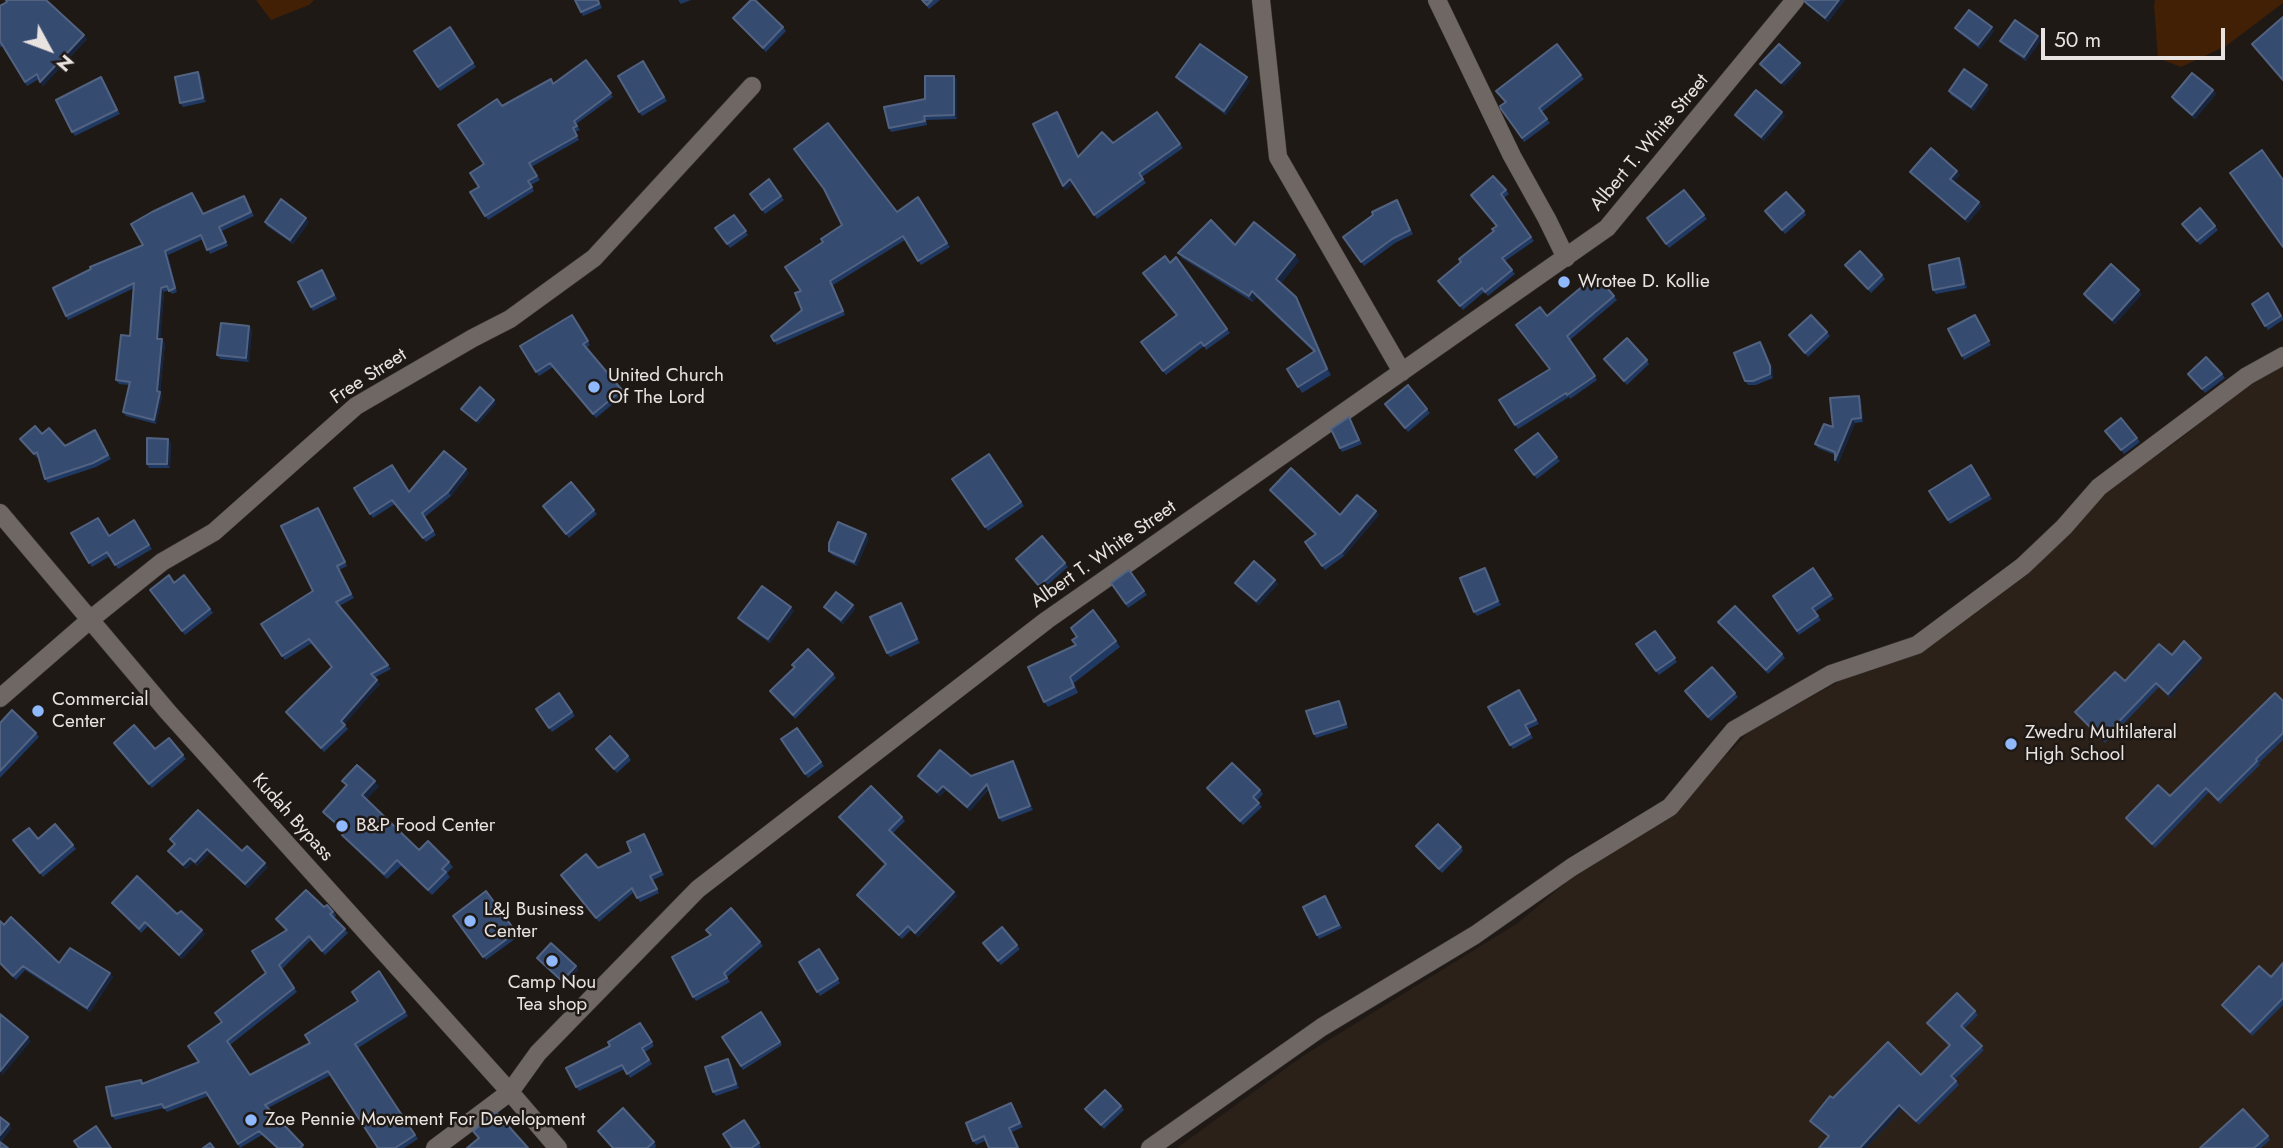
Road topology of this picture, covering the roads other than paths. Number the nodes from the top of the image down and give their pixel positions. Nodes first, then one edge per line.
1 (1261, 0) edge
2 (1437, 0) edge
3 (1795, 0) edge
4 (752, 86) dead end
5 (1566, 258) junction
6 (2283, 356) edge
7 (1402, 372) junction
8 (0, 513) edge
9 (91, 619) junction
10 (0, 698) edge
11 (510, 1092) junction
12 (435, 1148) edge
13 (558, 1148) edge
14 (1150, 1148) edge

1 - 7 street
2 - 5 street
3 - 5 street, Albert T. White Street
4 - 9 street, Free Street
5 - 7 street, Albert T. White Street
6 - 14 street
7 - 11 street, Albert T. White Street
8 - 9 street, Kudah Bypass
9 - 10 street, Free Street
9 - 11 street, Kudah Bypass
11 - 12 street, Albert T. White Street
11 - 13 street, Kudah Bypass

